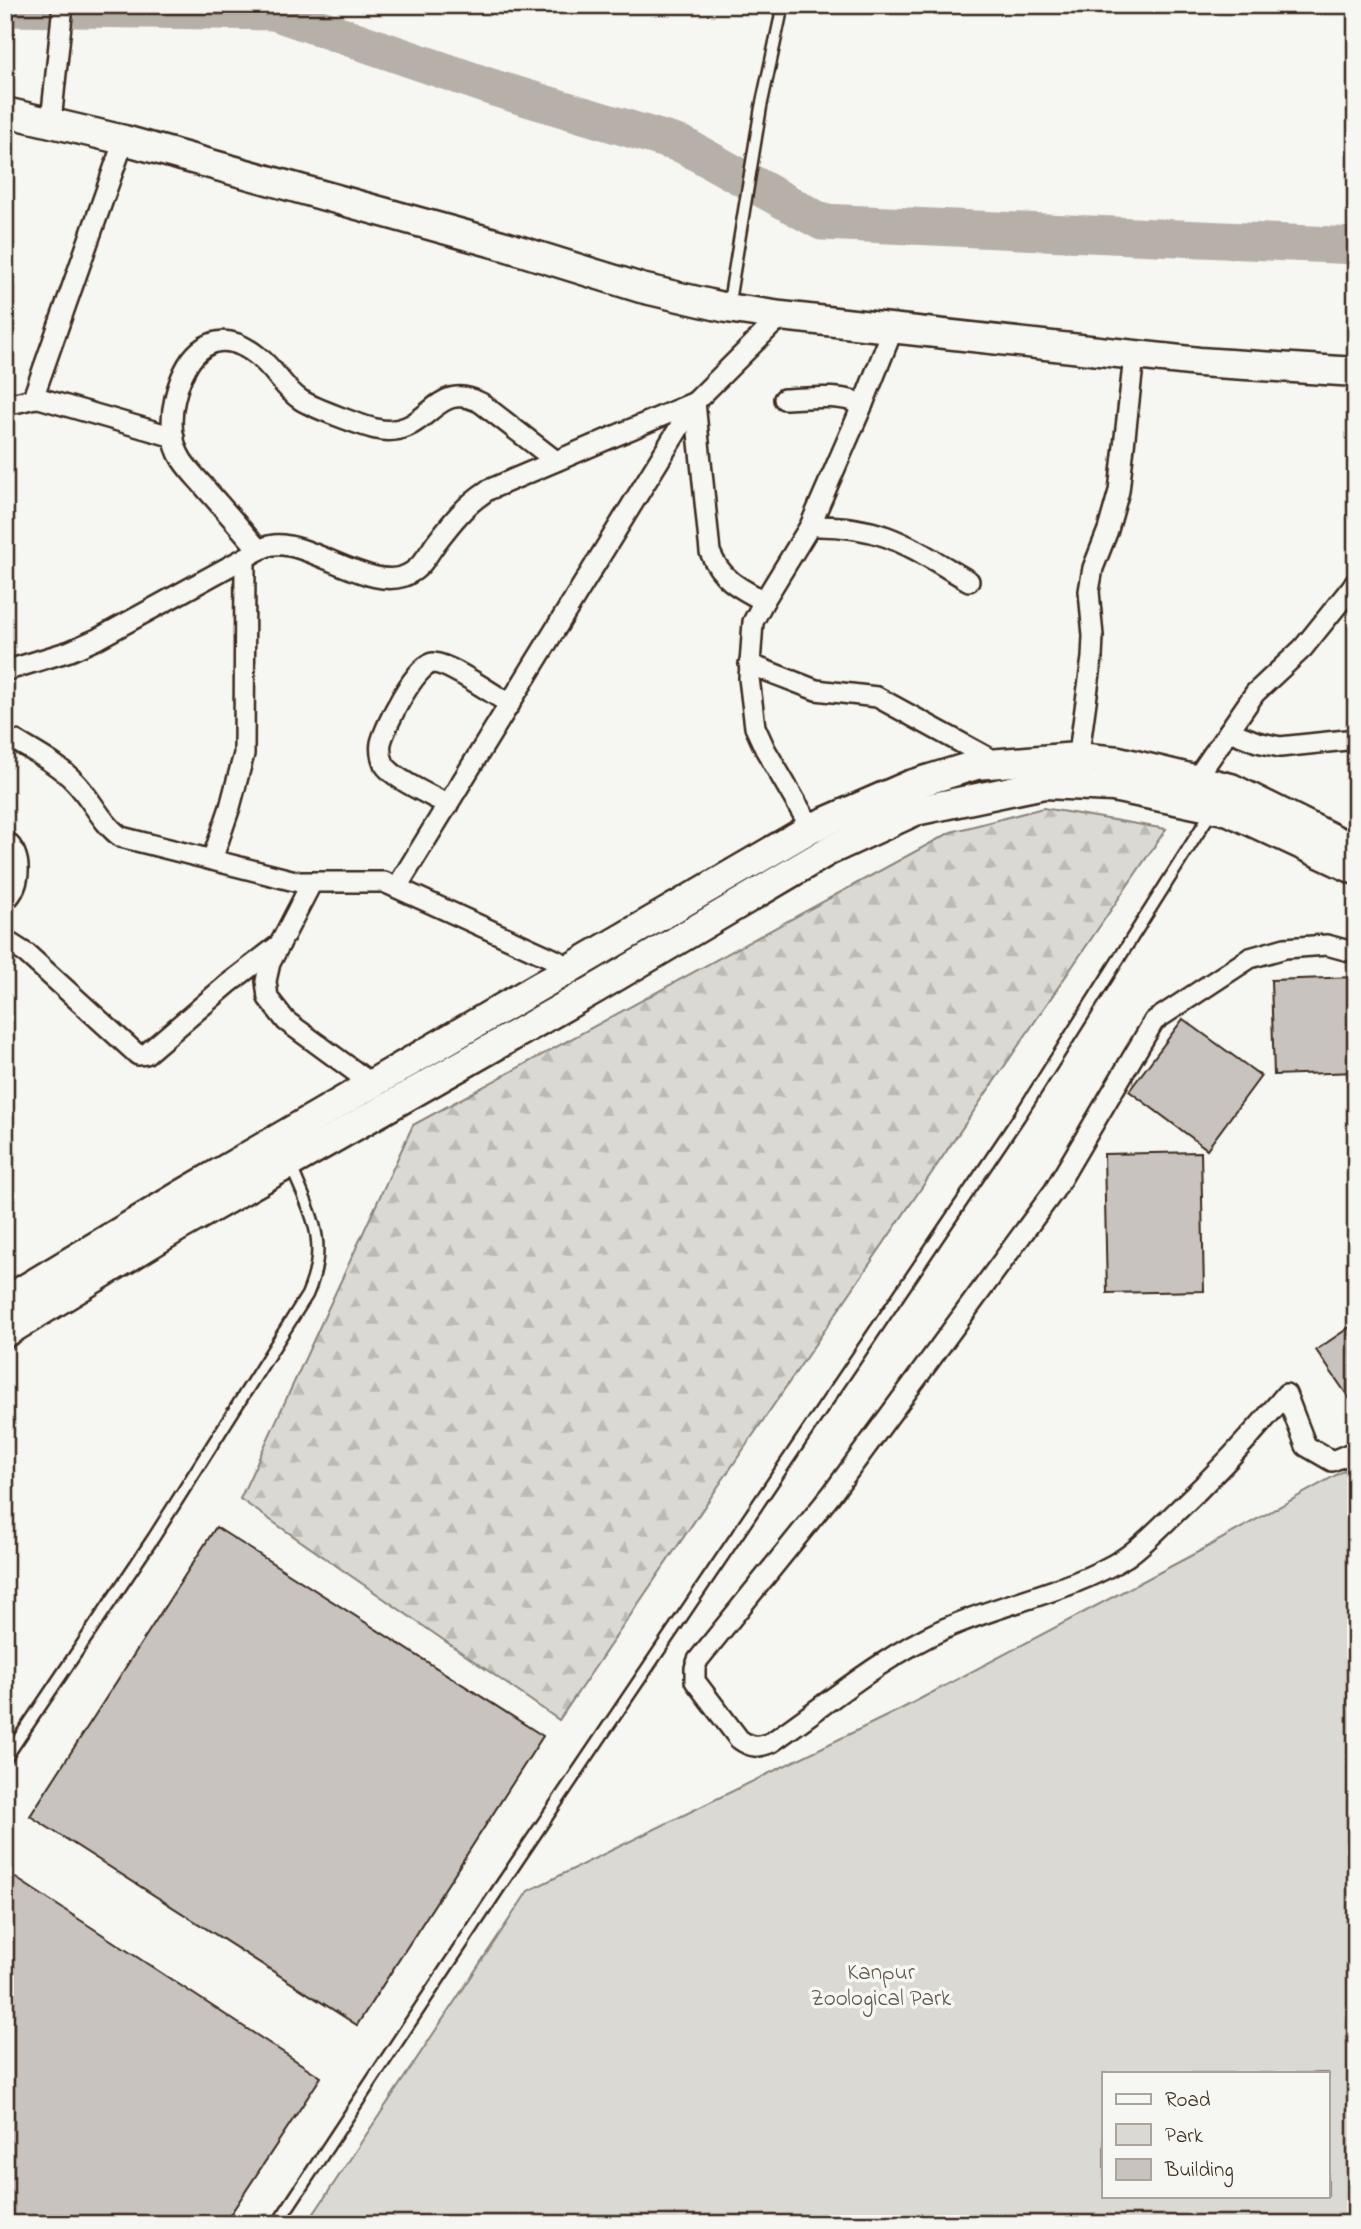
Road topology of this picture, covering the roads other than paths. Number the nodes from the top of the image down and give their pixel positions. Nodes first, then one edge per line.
1 (63, 5) edge
2 (783, 5) edge
3 (5, 111) edge
4 (51, 122) junction
5 (124, 140) junction
6 (727, 308) junction
7 (781, 316) junction
8 (893, 329) junction
9 (1134, 356) junction
10 (1356, 372) edge
11 (33, 398) junction
12 (784, 399) dead end
13 (695, 402) junction
14 (5, 403) edge
15 (863, 404) junction
16 (174, 437) junction
17 (556, 461) junction
18 (810, 526) junction
19 (252, 554) junction
20 (968, 581) dead end
21 (1356, 582) edge
22 (764, 601) junction
23 (749, 664) junction
24 (5, 671) edge
25 (510, 704) junction
26 (1229, 731) junction
27 (1356, 739) edge
28 (16, 741) dead end
29 (1077, 757) junction
30 (998, 763) junction
31 (1196, 779) junction
32 (1076, 786) junction
33 (447, 805) junction
34 (1214, 807) junction
35 (811, 828) junction
36 (5, 840) edge
37 (1356, 849) edge
38 (212, 860) junction
39 (1356, 870) edge
40 (311, 884) junction
41 (397, 887) junction
42 (5, 901) edge
43 (5, 940) edge
44 (280, 944) junction
45 (1356, 953) edge
46 (571, 967) junction
47 (372, 1084) junction
48 (289, 1162) junction
49 (5, 1301) edge
50 (5, 1333) edge
51 (1356, 1451) edge
52 (5, 1759) edge
53 (277, 2224) edge

1 - 4 street
2 - 6 lane
3 - 4 main road
4 - 5 main road
5 - 6 main road
5 - 11 street
6 - 7 main road
7 - 8 main road
7 - 13 street
8 - 9 main road
8 - 15 street
9 - 10 main road
9 - 29 street
11 - 14 street
11 - 16 street
12 - 15 street
13 - 17 street
13 - 22 street
13 - 25 street
15 - 18 street
16 - 17 street
16 - 19 street
17 - 19 street
18 - 20 street
18 - 22 street
19 - 24 street
19 - 38 street
21 - 26 street
22 - 23 street
23 - 30 street
23 - 35 street
25 - 33 street
25 - 33 street
26 - 27 street
26 - 31 street
28 - 38 street
29 - 30 main road
29 - 31 main road
29 - 32 street
30 - 35 main road
31 - 37 main road
32 - 34 main road
32 - 48 main road
33 - 41 street
34 - 39 main road
34 - 53 lane
35 - 46 main road
36 - 42 street
38 - 40 street
40 - 41 street
40 - 44 street
41 - 46 street
43 - 44 street
44 - 47 street
45 - 51 street
46 - 47 main road
47 - 49 main road
48 - 50 main road
48 - 52 lane

